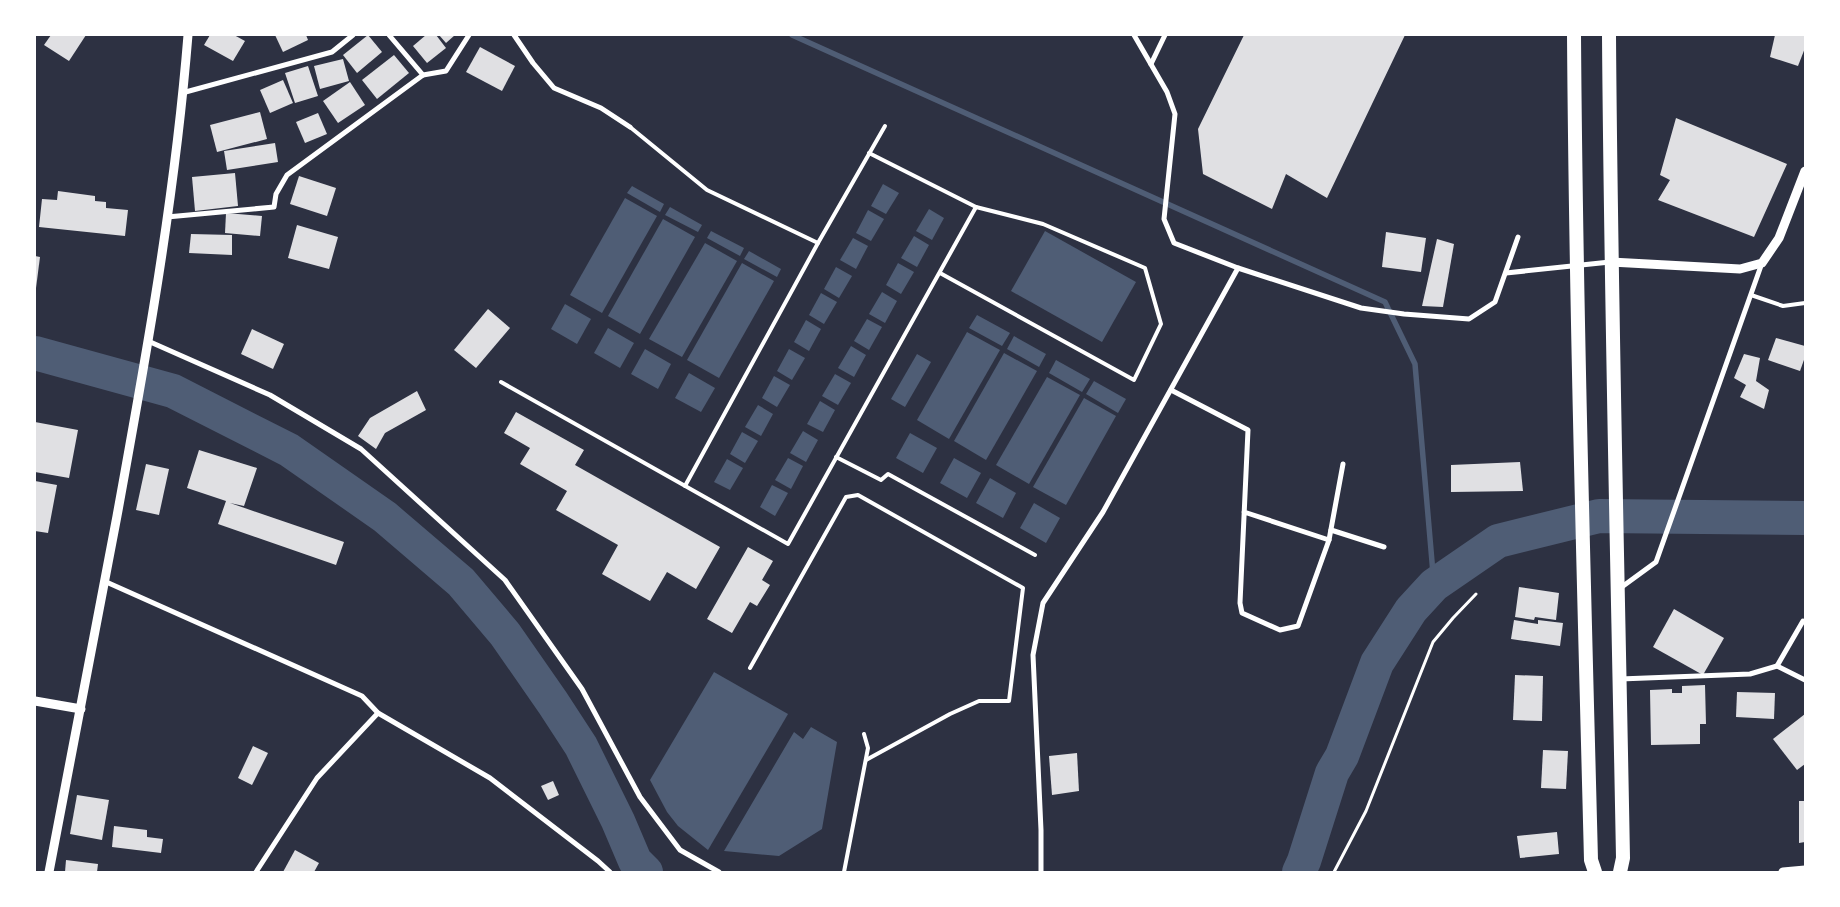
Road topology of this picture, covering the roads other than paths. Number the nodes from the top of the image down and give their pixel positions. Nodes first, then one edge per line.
1 (188, 35) edge
2 (353, 35) edge
3 (389, 35) edge
4 (469, 35) edge
5 (514, 35) edge
6 (1134, 35) edge
7 (1165, 35) edge
8 (1574, 35) edge
9 (1609, 35) edge
10 (1151, 64) junction
11 (423, 75) junction
12 (182, 93) junction
13 (885, 126) dead end
14 (630, 127) joint
15 (869, 154) junction
16 (1805, 171) edge
17 (976, 207) junction
18 (167, 217) junction
19 (1518, 237) dead end
20 (818, 243) junction
21 (1611, 262) junction
22 (1762, 263) junction
23 (1576, 266) junction
24 (1238, 268) junction
25 (940, 273) junction
26 (1506, 273) junction
27 (1751, 295) junction
28 (1805, 303) edge
29 (148, 341) junction
30 (501, 382) dead end
31 (1171, 390) junction
32 (836, 457) junction
33 (1343, 464) dead end
34 (685, 486) junction
35 (1244, 512) junction
36 (1331, 530) junction
37 (1329, 540) junction
38 (1384, 548) dead end
39 (1035, 555) dead end
40 (104, 581) junction
41 (1619, 590) junction
42 (1805, 622) edge
43 (1777, 666) junction
44 (750, 668) dead end
45 (1620, 679) junction
46 (1805, 680) edge
47 (35, 701) edge
48 (81, 709) junction
49 (378, 712) junction
50 (864, 734) dead end
51 (866, 760) junction
52 (1805, 870) edge
53 (49, 872) edge
54 (256, 872) edge
55 (610, 872) edge
56 (719, 872) edge
57 (844, 872) edge
58 (1041, 872) edge
59 (1595, 872) edge
60 (1620, 872) edge
61 (1783, 872) edge

1 - 12 street
2 - 12 street
3 - 11 street
4 - 11 street
5 - 14 street
6 - 10 street
7 - 10 street
8 - 23 highway
9 - 21 highway
10 - 24 street
11 - 18 street
12 - 18 street
13 - 15 lane
14 - 20 lane
15 - 17 lane
15 - 20 lane
16 - 22 street
17 - 25 lane
17 - 25 lane
18 - 29 street
19 - 26 street
20 - 34 lane
21 - 22 street
21 - 23 street
21 - 41 highway
22 - 27 street
23 - 26 street
23 - 59 highway
24 - 26 street
24 - 31 street
25 - 32 lane
27 - 28 lane
27 - 41 street
29 - 40 street
29 - 56 street
30 - 34 lane
31 - 35 street
31 - 58 street
32 - 34 lane
32 - 39 lane
33 - 36 street
35 - 37 street
35 - 37 street
36 - 37 street
36 - 38 street
40 - 48 street
40 - 49 street
41 - 45 highway
42 - 43 street
43 - 45 street
43 - 46 street
44 - 51 lane
45 - 60 highway
47 - 48 street
48 - 53 street
49 - 54 street
49 - 55 street
50 - 51 lane
51 - 57 lane
52 - 61 street

